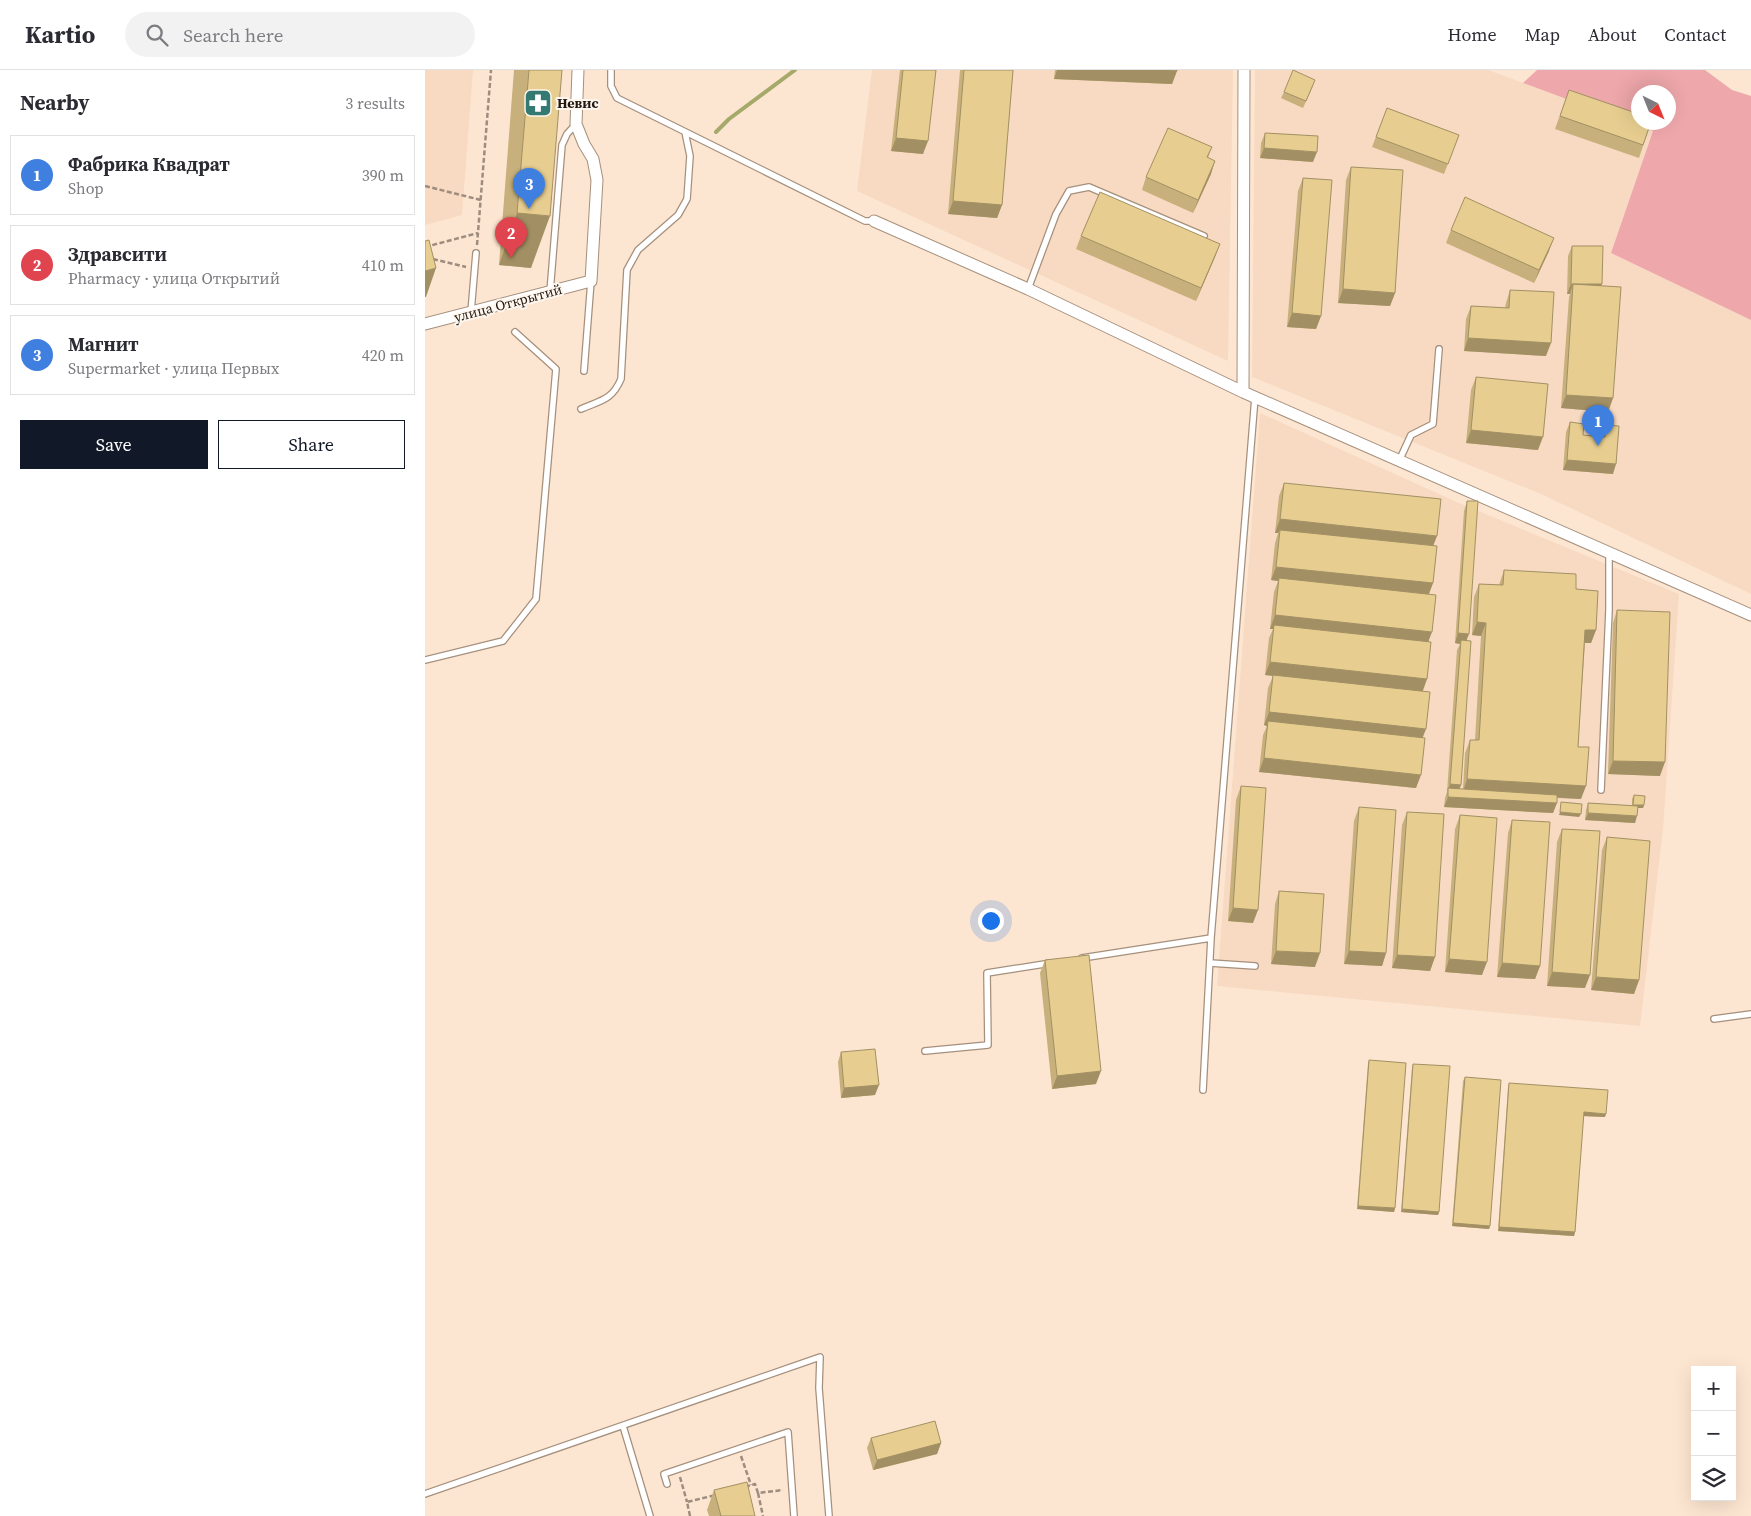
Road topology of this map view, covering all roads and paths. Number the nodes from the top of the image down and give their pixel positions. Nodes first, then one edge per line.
1 (491, 70) edge
2 (578, 70) edge
3 (611, 70) edge
4 (1244, 70) edge
5 (576, 124) junction
6 (685, 132) junction
7 (425, 186) edge
8 (481, 200) junction
9 (874, 221) joint
10 (478, 233) junction
11 (1204, 236) edge
12 (425, 247) edge
13 (476, 253) joint
14 (425, 258) edge
15 (475, 269) junction
16 (591, 281) junction
17 (1028, 289) junction
18 (551, 292) junction
19 (471, 312) junction
20 (425, 324) edge
21 (515, 332) dead end
22 (1439, 348) dead end
23 (584, 370) dead end
24 (1243, 392) junction
25 (1255, 397) junction
26 (581, 409) dead end
27 (1399, 461) junction
28 (1609, 552) junction
29 (1751, 614) edge
30 (425, 660) edge
31 (1601, 790) dead end
32 (1211, 938) junction
33 (1075, 959) edge
34 (1055, 962) edge
35 (1210, 963) junction
36 (1255, 966) dead end
37 (1751, 1014) edge
38 (1714, 1019) dead end
39 (925, 1051) dead end
40 (1203, 1090) dead end
41 (623, 1426) junction
42 (738, 1448) junction
43 (677, 1469) junction
44 (667, 1484) dead end
45 (751, 1485) junction
46 (742, 1488) edge
47 (792, 1490) junction
48 (723, 1493) edge
49 (757, 1493) junction
50 (425, 1494) edge
51 (687, 1502) junction
52 (650, 1516) edge
53 (690, 1516) edge
54 (763, 1516) edge
55 (794, 1516) edge
56 (829, 1516) edge

1 - 8 path
2 - 5 street
3 - 6 lane
4 - 24 street
5 - 16 street
5 - 18 lane
6 - 9 lane
6 - 26 lane
7 - 8 path
8 - 10 path
9 - 17 street
10 - 12 path
10 - 13 path
11 - 17 lane
13 - 15 lane
14 - 15 path
15 - 19 lane
16 - 18 street, улица Открытий
16 - 23 lane
17 - 24 street
18 - 19 street, улица Открытий
19 - 20 street, улица Открытий
21 - 30 lane
22 - 27 lane
24 - 25 street
25 - 27 street
25 - 32 lane
27 - 28 street
28 - 29 street
28 - 31 lane
32 - 33 lane
32 - 35 lane
34 - 39 lane
35 - 36 lane
35 - 40 lane
37 - 38 lane
41 - 50 lane
41 - 52 lane
41 - 56 lane
42 - 43 lane
42 - 45 path
42 - 47 lane
43 - 44 lane
43 - 51 path
45 - 46 path
45 - 49 path
47 - 49 path
47 - 55 lane
48 - 51 path
49 - 54 path
51 - 53 path

